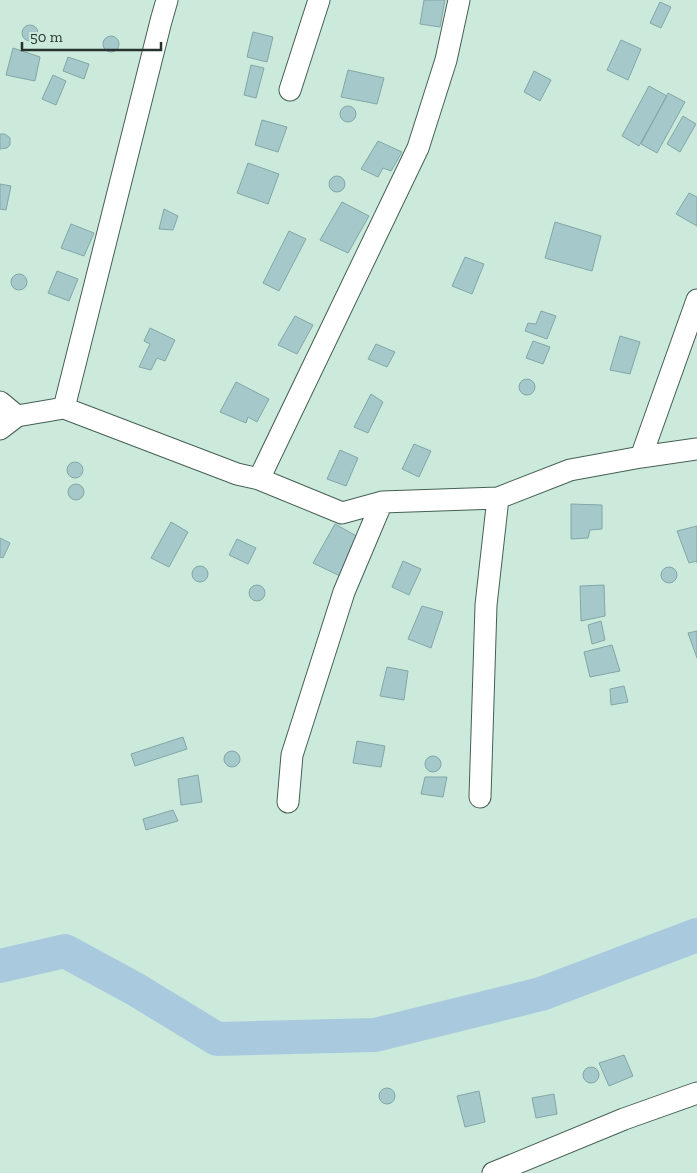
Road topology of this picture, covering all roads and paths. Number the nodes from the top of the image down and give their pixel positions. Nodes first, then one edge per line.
1 (167, 0) edge
2 (319, 0) edge
3 (459, 0) edge
4 (290, 90) dead end
5 (697, 300) edge
6 (0, 402) edge
7 (64, 408) junction
8 (8, 422) edge
9 (697, 449) edge
10 (641, 456) junction
11 (259, 479) junction
12 (498, 498) junction
13 (382, 502) junction
14 (480, 797) dead end
15 (288, 802) dead end
16 (697, 1093) edge
17 (493, 1173) edge

1 - 7 street
2 - 4 street
3 - 11 street
5 - 10 street
6 - 8 street
7 - 8 street
7 - 11 street
9 - 10 street
10 - 12 street
11 - 13 street
12 - 13 street
12 - 14 street
13 - 15 street
16 - 17 street

